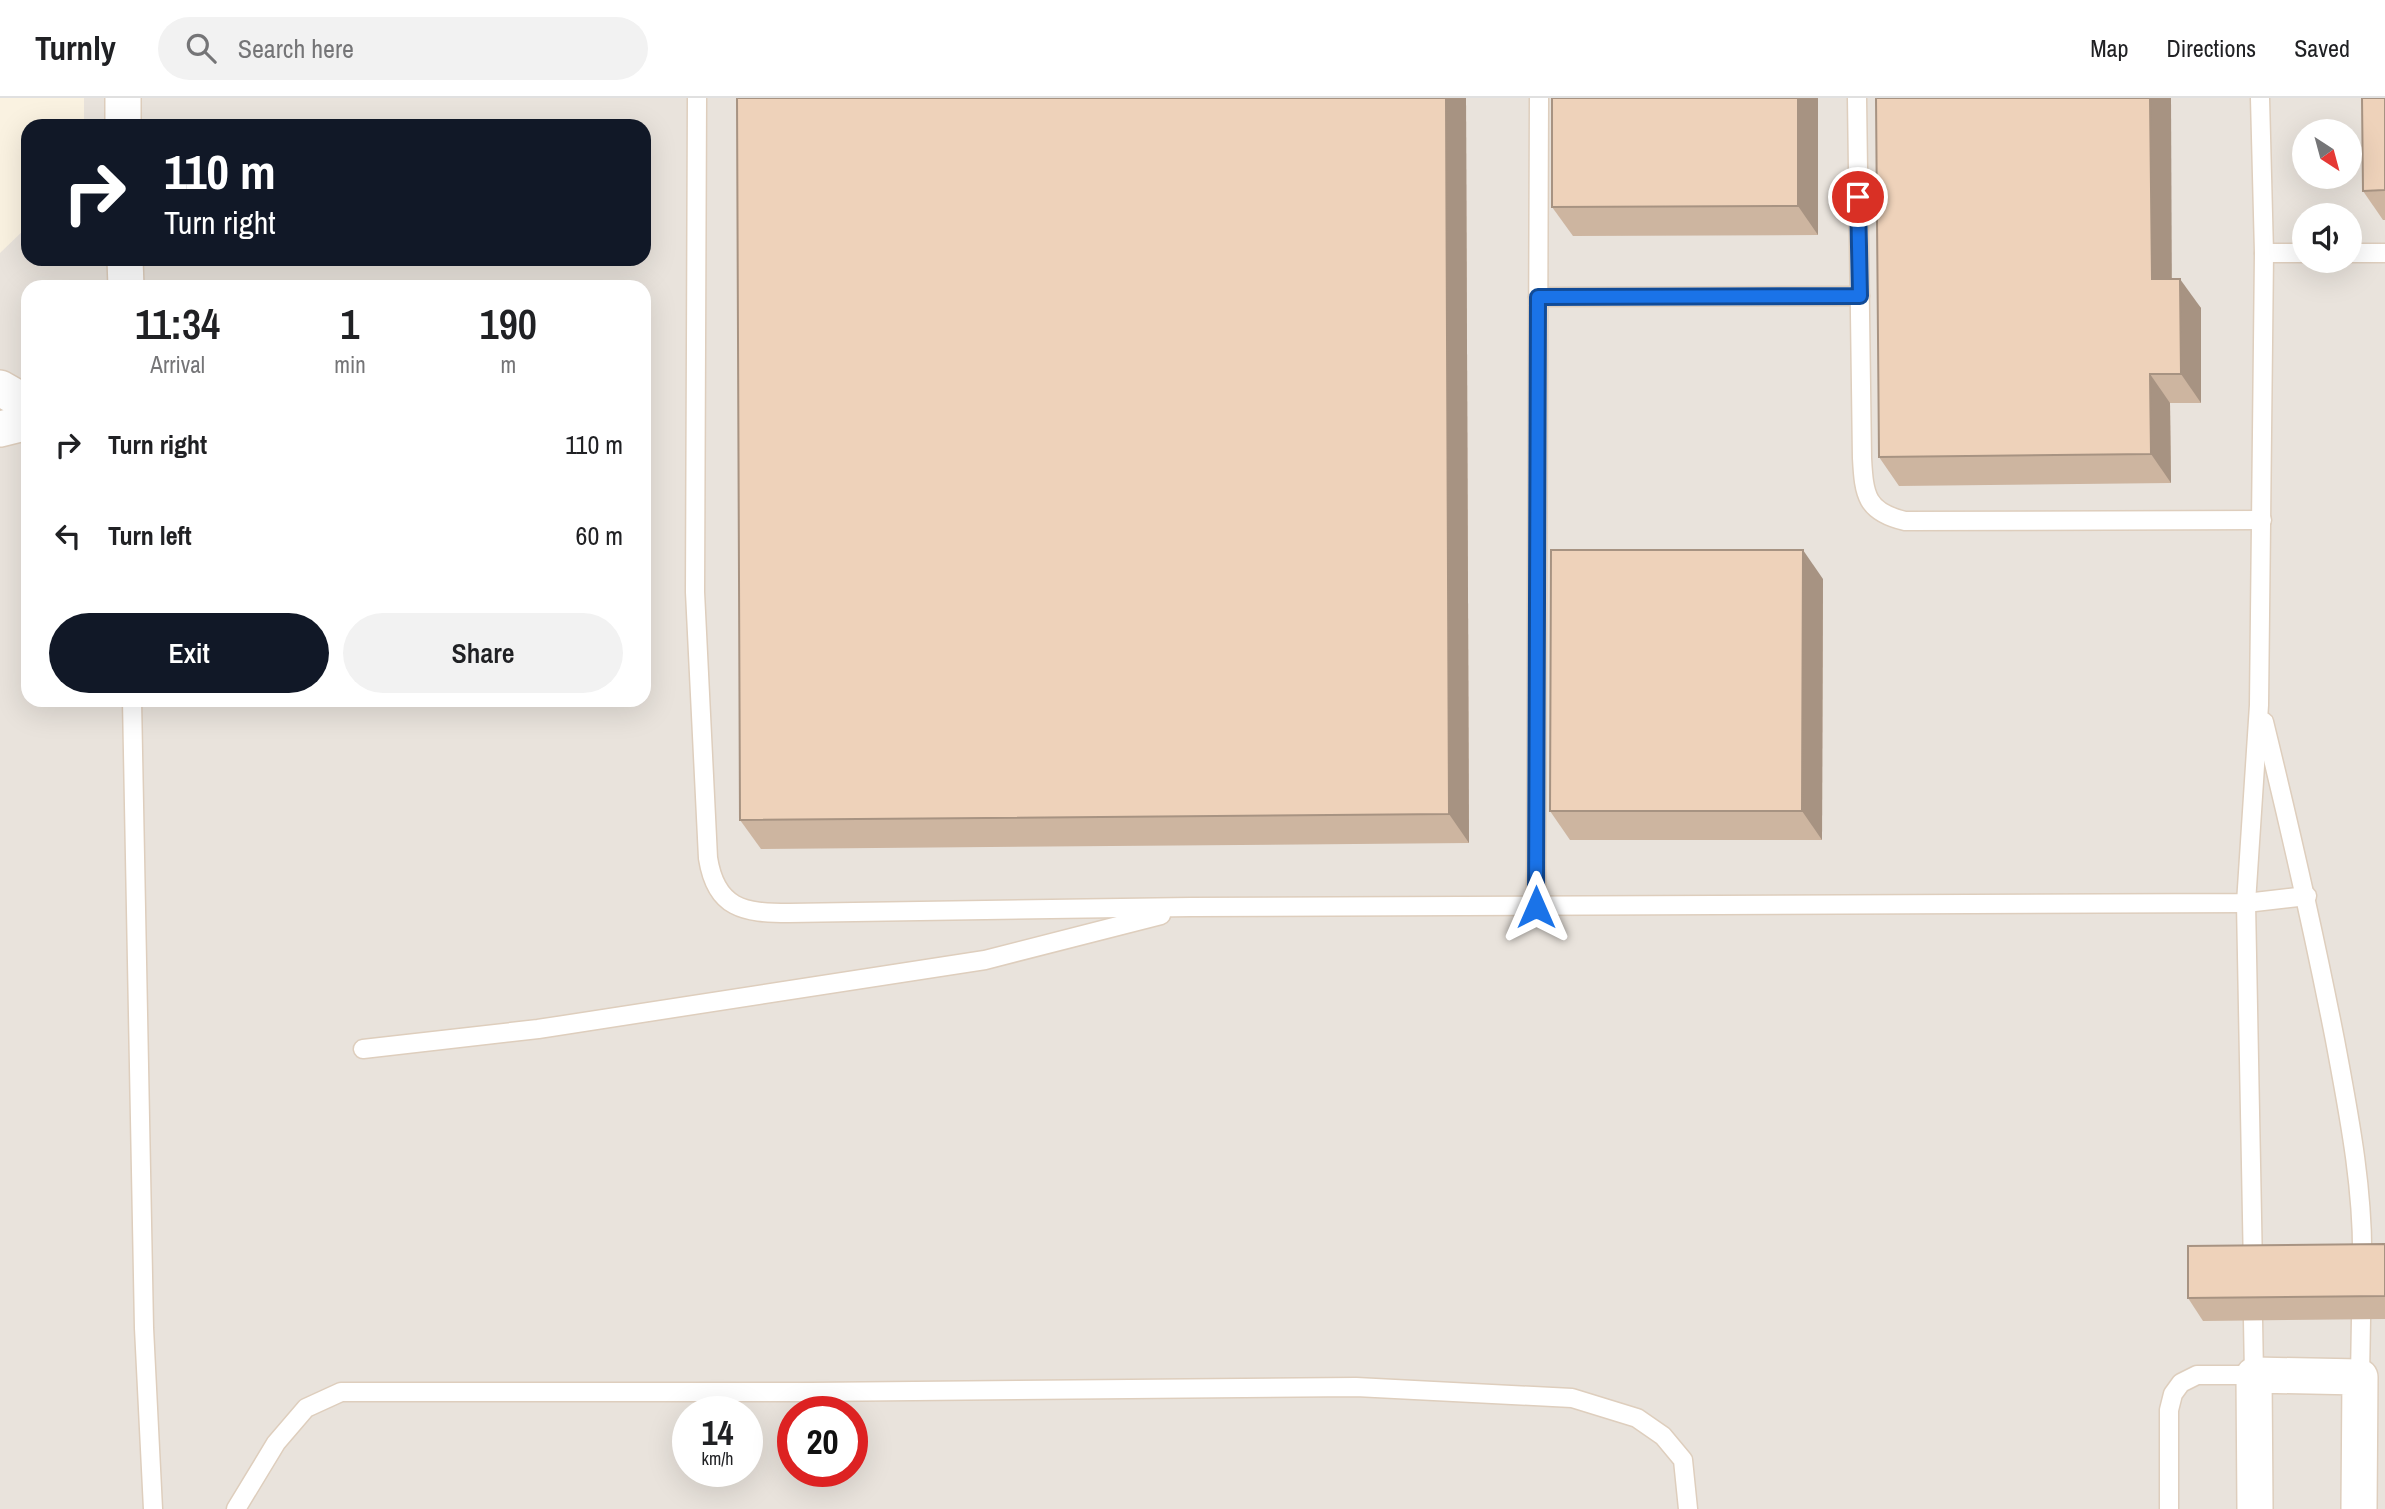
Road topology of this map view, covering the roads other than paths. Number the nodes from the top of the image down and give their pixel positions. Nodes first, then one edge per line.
1 (123, 98) edge
2 (697, 98) edge
3 (1539, 98) edge
4 (1857, 98) edge
5 (2260, 98) edge
6 (123, 119) edge
7 (2264, 253) junction
8 (2292, 253) edge
9 (2362, 253) edge
10 (2385, 253) edge
11 (1860, 296) junction
12 (1538, 297) junction
13 (0, 388) edge
14 (21, 400) edge
15 (21, 424) edge
16 (0, 429) edge
17 (2262, 520) junction
18 (2259, 705) junction
19 (132, 707) edge
20 (2307, 896) junction
21 (2246, 903) junction
22 (1191, 907) junction
23 (1536, 907) junction
24 (363, 1049) dead end
25 (2362, 1267) edge
26 (2253, 1269) edge
27 (2361, 1319) edge
28 (2253, 1320) edge
29 (2255, 1375) junction
30 (2360, 1377) junction
31 (153, 1509) edge
32 (236, 1509) edge
33 (1688, 1509) edge
34 (2169, 1509) edge
35 (2255, 1509) edge
36 (2359, 1509) edge

1 - 6 street
2 - 22 lane
3 - 12 lane
4 - 11 lane
5 - 7 lane
7 - 8 lane
7 - 17 lane
9 - 10 lane
11 - 12 lane
11 - 17 lane
12 - 23 lane
13 - 14 street
15 - 16 street
17 - 18 lane
18 - 20 lane
18 - 21 lane
19 - 31 lane
20 - 21 lane
20 - 25 lane
21 - 23 lane
21 - 26 lane
22 - 23 lane
22 - 24 lane
27 - 30 lane
28 - 29 lane
29 - 30 street
29 - 34 lane
29 - 35 street
30 - 36 street
32 - 33 lane

